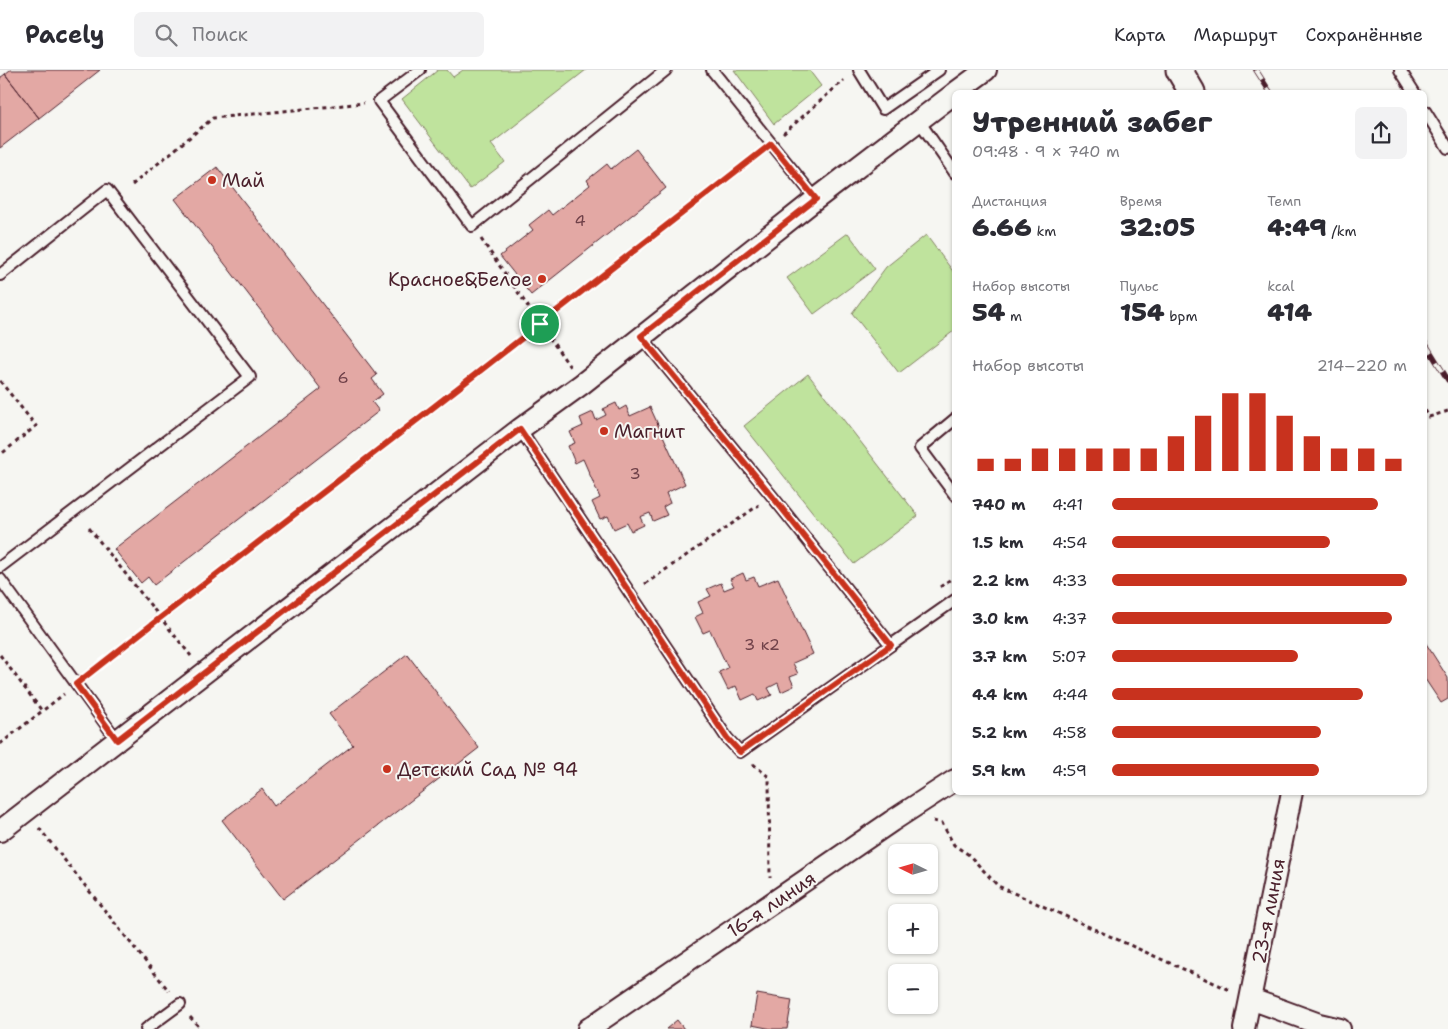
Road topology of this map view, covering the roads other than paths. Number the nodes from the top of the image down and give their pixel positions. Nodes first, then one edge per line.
1 (420, 70) edge
2 (666, 70) edge
3 (712, 70) edge
4 (858, 70) edge
5 (938, 70) edge
6 (986, 70) edge
7 (1179, 70) edge
8 (1400, 70) edge
9 (960, 90) edge
10 (1191, 90) edge
11 (1413, 90) edge
12 (952, 96) edge
13 (1427, 114) edge
14 (919, 121) junction
15 (1448, 148) edge
16 (952, 169) edge
17 (816, 199) junction
18 (0, 275) edge
19 (641, 336) junction
20 (952, 421) edge
21 (520, 429) junction
22 (952, 491) edge
23 (0, 567) edge
24 (0, 579) edge
25 (952, 602) edge
26 (891, 645) junction
27 (117, 740) junction
28 (952, 782) edge
29 (1291, 795) edge
30 (0, 831) edge
31 (1251, 999) junction
32 (180, 1004) road end
33 (146, 1029) edge
34 (588, 1029) edge
35 (1244, 1029) edge
36 (1340, 1029) edge

1 - 2 lane
3 - 17 lane
4 - 5 lane
6 - 9 street
7 - 10 street
8 - 11 lane
12 - 14 street
13 - 15 lane
14 - 16 lane
14 - 17 street
17 - 19 street
18 - 23 lane
19 - 21 street
19 - 26 lane
20 - 22 lane
21 - 26 lane
21 - 27 street
24 - 27 lane
25 - 26 lane
27 - 30 street
28 - 34 street, 16-я линия
29 - 31 street, 23-я линия
31 - 35 street, 23-я линия
31 - 36 street
32 - 33 lane

